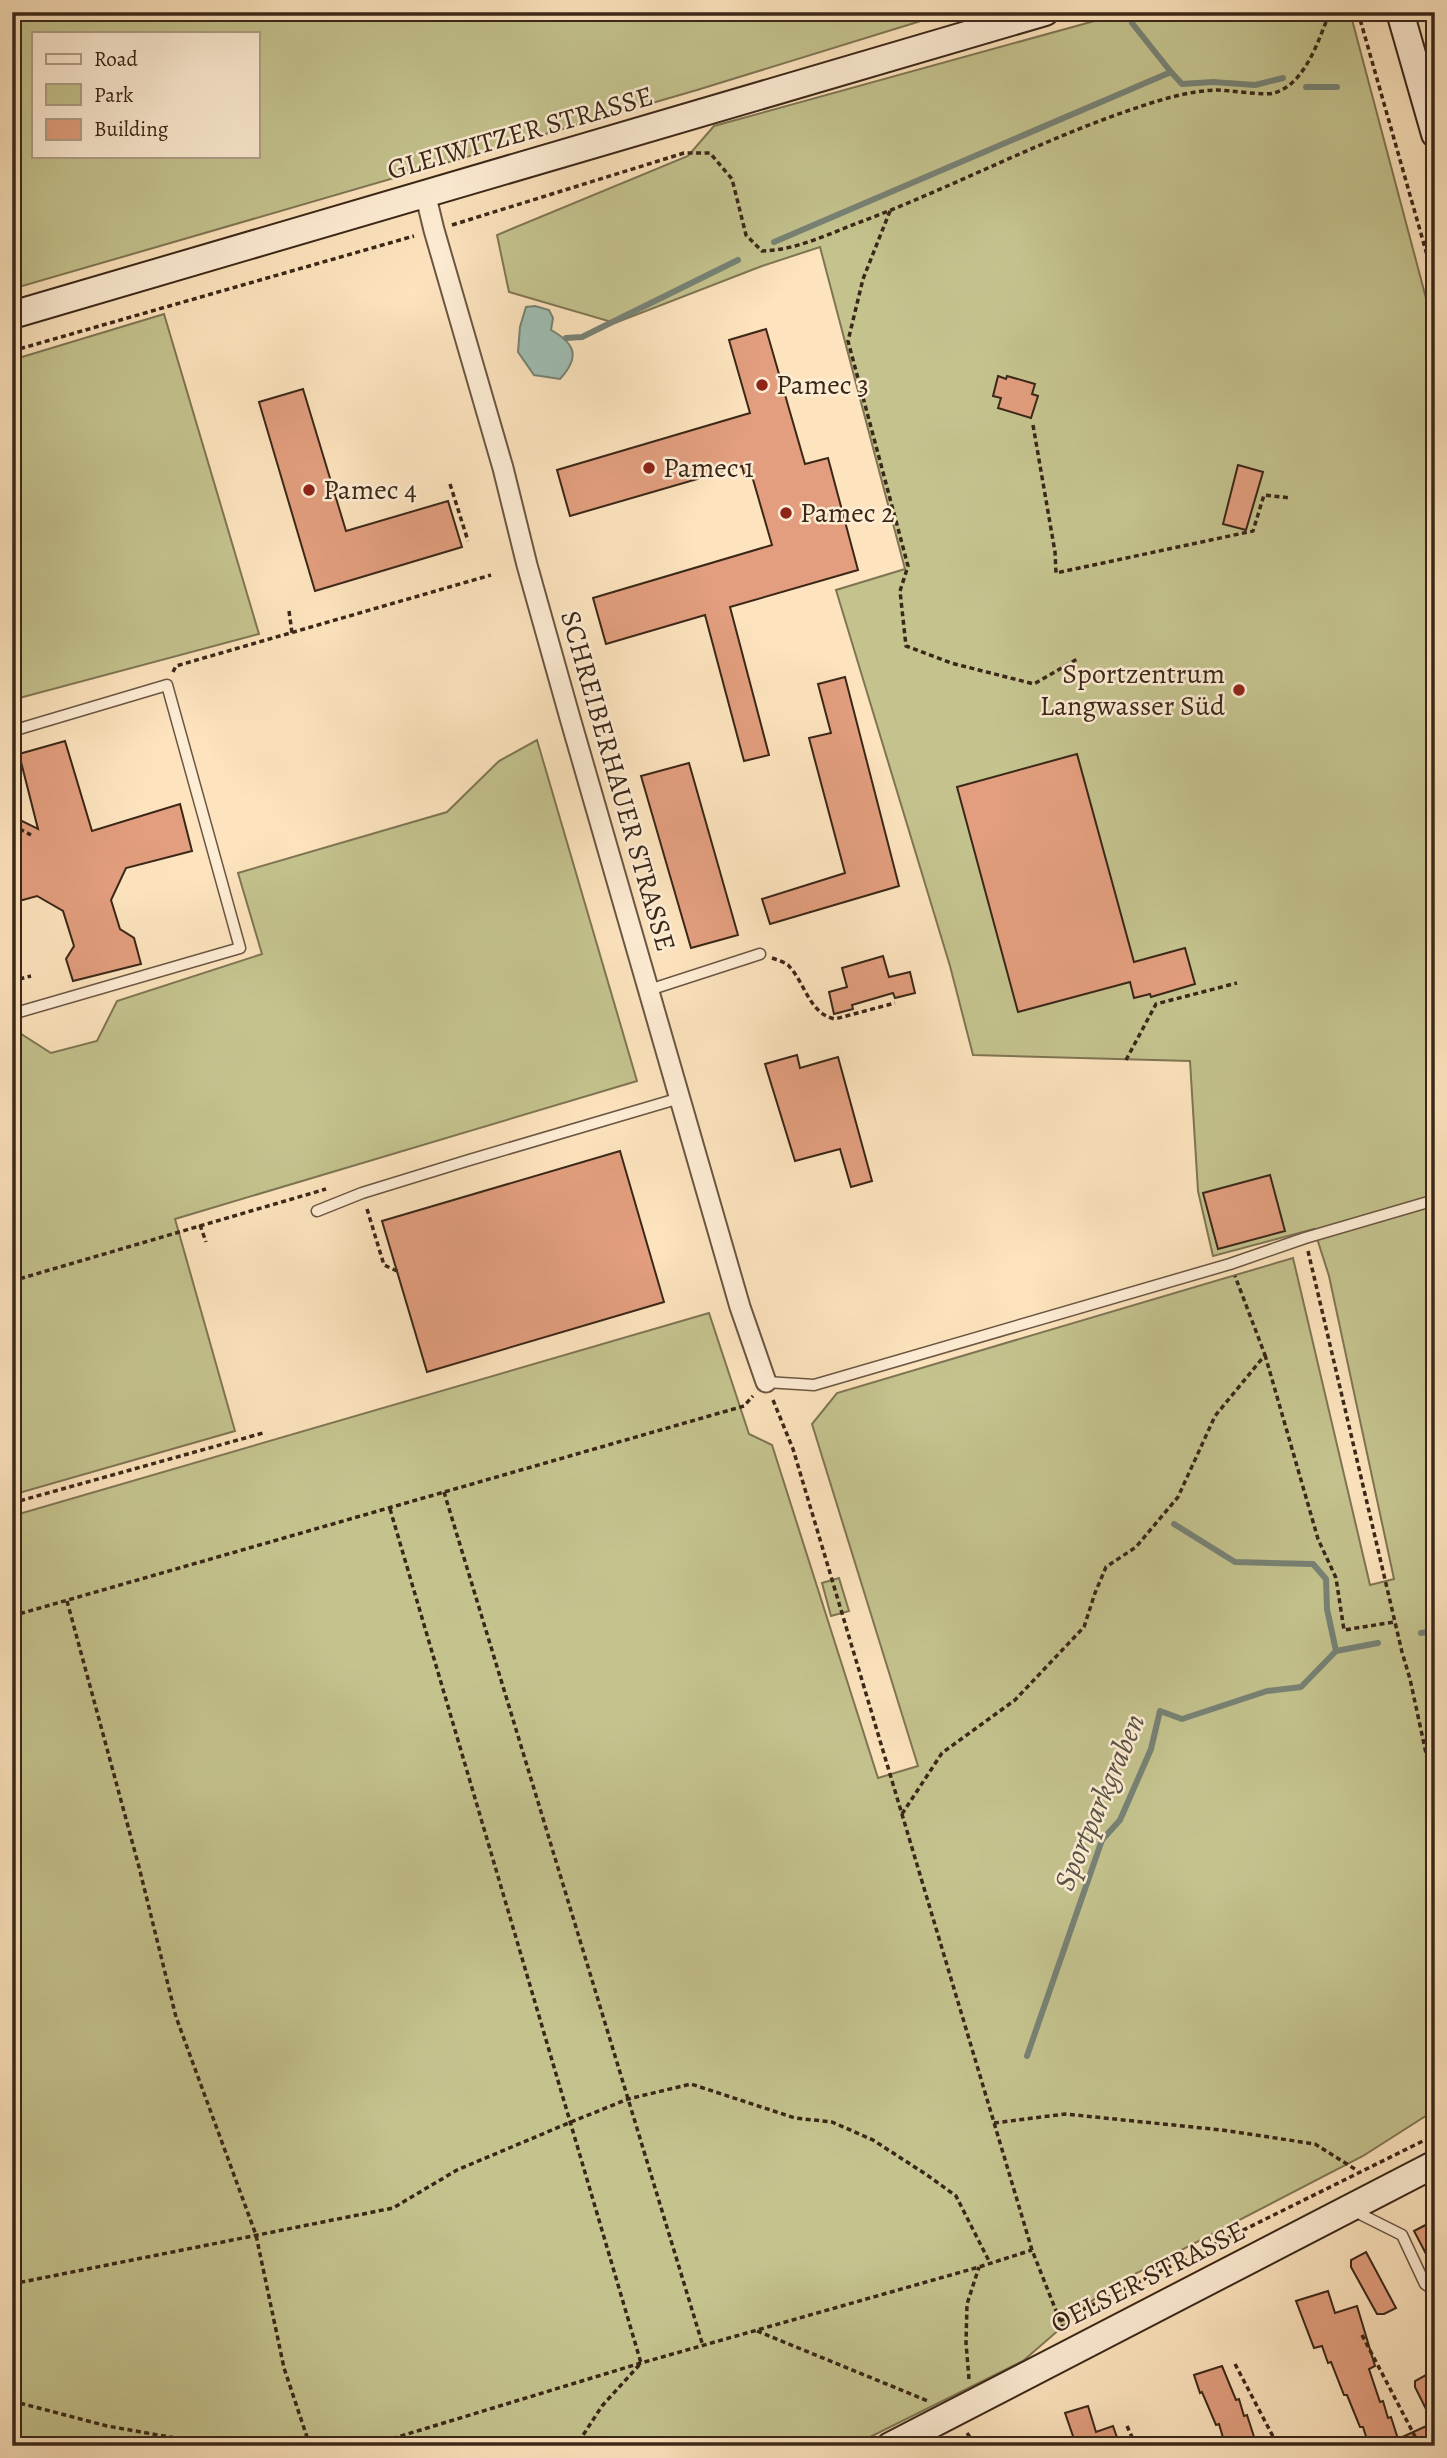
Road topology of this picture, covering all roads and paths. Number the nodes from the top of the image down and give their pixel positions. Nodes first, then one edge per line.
1 (1045, 12) edge
2 (1331, 12) edge
3 (1358, 12) edge
4 (1400, 12) edge
5 (1435, 134) edge
6 (425, 193) junction
7 (890, 211) junction
8 (434, 230) junction
9 (1435, 283) edge
10 (12, 315) edge
11 (12, 351) edge
12 (1033, 425) dead end
13 (450, 484) dead end
14 (1291, 498) dead end
15 (468, 541) dead end
16 (491, 575) dead end
17 (289, 611) dead end
18 (292, 633) junction
19 (1079, 658) dead end
20 (167, 685) junction
21 (12, 731) edge
22 (12, 825) edge
23 (31, 835) dead end
24 (760, 954) joint
25 (32, 976) dead end
26 (12, 977) edge
27 (1237, 983) dead end
28 (649, 990) junction
29 (895, 1003) dead end
30 (12, 1014) edge
31 (1126, 1060) dead end
32 (680, 1098) junction
33 (1435, 1200) edge
34 (317, 1211) dead end
35 (1305, 1238) junction
36 (206, 1242) dead end
37 (1230, 1264) junction
38 (12, 1281) edge
39 (1265, 1355) junction
40 (766, 1382) junction
41 (263, 1433) dead end
42 (444, 1492) junction
43 (12, 1503) edge
44 (390, 1509) junction
45 (67, 1601) junction
46 (12, 1616) edge
47 (1395, 1622) junction
48 (1435, 1795) edge
49 (902, 1814) junction
50 (628, 2099) junction
51 (571, 2122) junction
52 (994, 2123) junction
53 (1435, 2135) edge
54 (1435, 2164) edge
55 (1358, 2171) junction
56 (1357, 2205) junction
57 (256, 2235) junction
58 (1032, 2250) junction
59 (990, 2263) junction
60 (979, 2267) junction
61 (12, 2284) edge
62 (1435, 2291) edge
63 (1060, 2321) junction
64 (755, 2331) junction
65 (1362, 2334) dead end
66 (703, 2347) junction
67 (1073, 2352) junction
68 (641, 2363) junction
69 (1235, 2364) dead end
70 (12, 2401) edge
71 (955, 2412) junction
72 (1126, 2426) dead end
73 (221, 2446) edge
74 (310, 2446) edge
75 (368, 2446) edge
76 (576, 2446) edge
77 (890, 2446) edge
78 (1136, 2446) edge
79 (1278, 2446) edge
80 (1420, 2446) edge

1 - 6 main road, GLEIWITZER STRASSE
2 - 7 path
3 - 9 path
4 - 5 main road
6 - 8 street, SCHREIBERHAUER STRASSE
6 - 10 main road, GLEIWITZER STRASSE
7 - 8 path
7 - 19 path
8 - 11 path
8 - 28 street, SCHREIBERHAUER STRASSE
12 - 14 path
13 - 15 path
16 - 18 path
17 - 18 path
18 - 20 path
20 - 21 lane
20 - 30 lane
22 - 23 path
24 - 28 lane
24 - 29 path
25 - 26 path
27 - 31 path
28 - 32 street, SCHREIBERHAUER STRASSE
32 - 34 lane
32 - 40 street, SCHREIBERHAUER STRASSE
33 - 35 lane
35 - 37 lane
35 - 47 path
36 - 38 path
37 - 39 path
37 - 40 lane
39 - 47 path
39 - 49 path
40 - 42 path
40 - 49 path
41 - 43 path
42 - 44 path
42 - 50 path
44 - 45 path
44 - 51 path
45 - 46 path
45 - 57 path
47 - 48 path
49 - 52 path
50 - 51 path
50 - 59 path
50 - 66 path
51 - 57 path
51 - 68 path
52 - 55 path
52 - 58 path
53 - 55 path
54 - 56 main road, OELSER STRASSE
55 - 63 path
56 - 62 lane
56 - 67 main road, OELSER STRASSE
57 - 61 path
57 - 74 path
58 - 59 path
58 - 63 path
59 - 60 path
60 - 64 path
60 - 71 path
63 - 67 path
64 - 66 path
64 - 71 path
65 - 80 path
66 - 68 path
67 - 71 main road, OELSER STRASSE
68 - 75 path
68 - 76 path
69 - 79 path
70 - 73 path
71 - 77 main road, OELSER STRASSE
72 - 78 path

